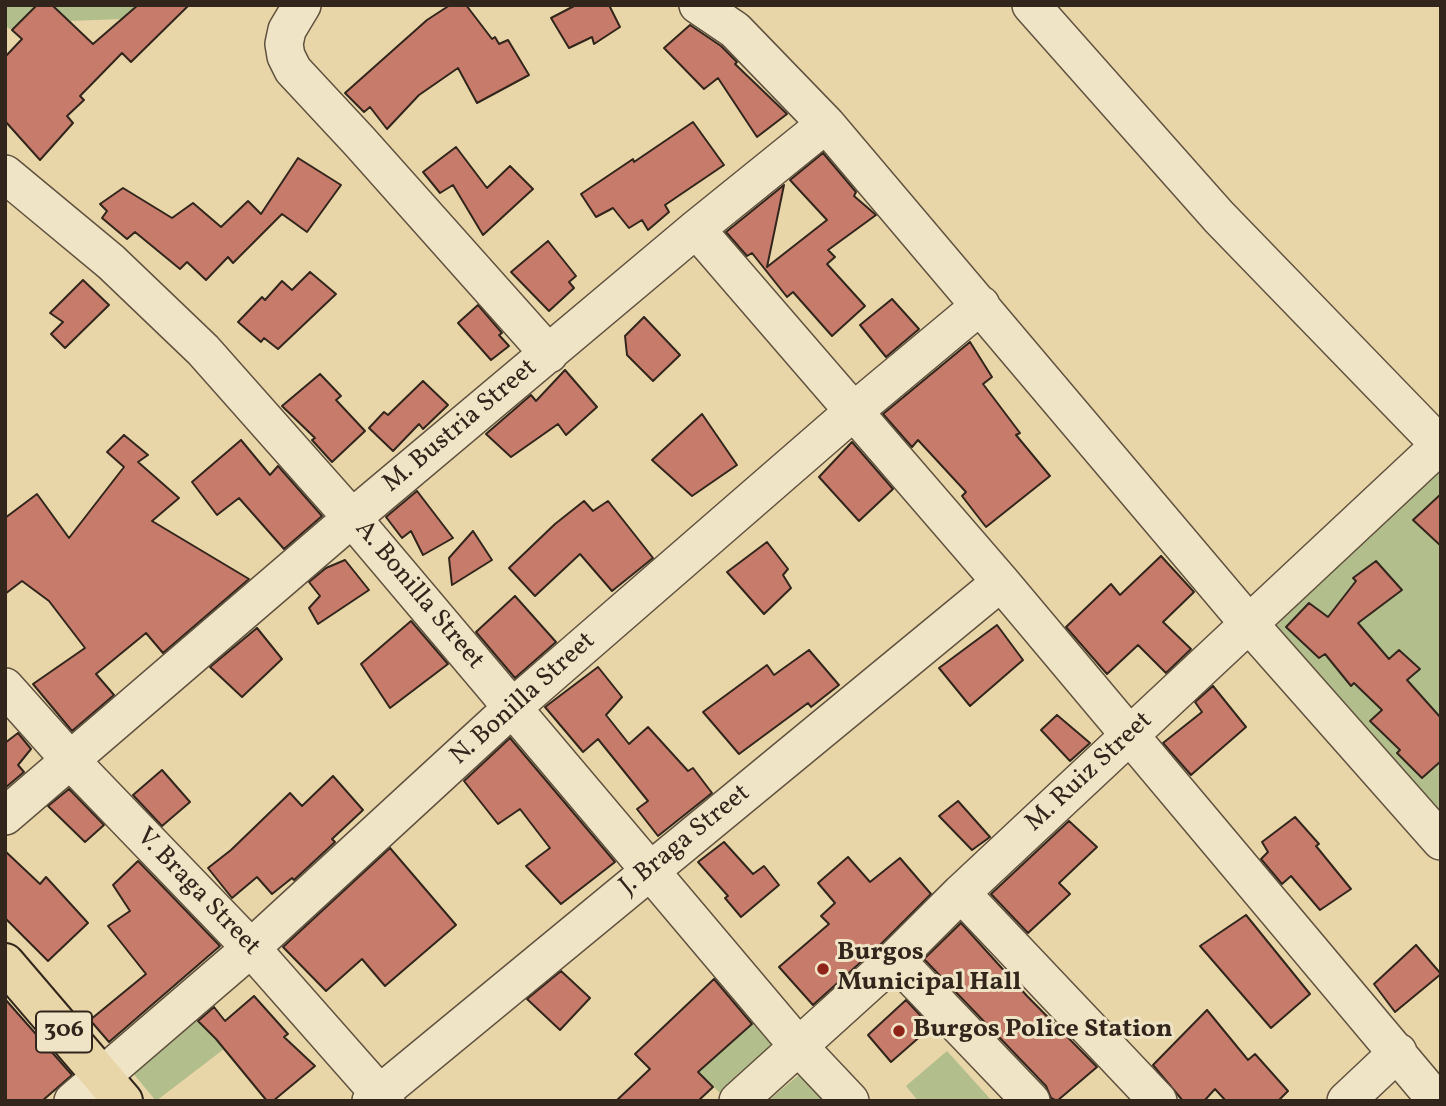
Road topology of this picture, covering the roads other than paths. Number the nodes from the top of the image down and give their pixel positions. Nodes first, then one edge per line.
1 (302, 5) edge
2 (698, 5) edge
3 (1031, 5) edge
4 (825, 124) junction
5 (7, 180) edge
6 (696, 229) junction
7 (981, 305) junction
8 (549, 354) junction
9 (854, 411) junction
10 (1436, 457) edge
11 (352, 518) junction
12 (1001, 582) junction
13 (1250, 625) junction
14 (5, 687) edge
15 (512, 708) junction
16 (1131, 736) junction
17 (71, 761) junction
18 (5, 816) edge
19 (1441, 841) edge
20 (649, 872) junction
21 (961, 893) junction
22 (251, 948) junction
23 (895, 959) junction
24 (5, 963) edge
25 (799, 1047) junction
26 (1398, 1052) junction
27 (112, 1088) edge
28 (379, 1098) edge
29 (73, 1101) edge
30 (738, 1101) edge
31 (850, 1101) edge
32 (1031, 1101) edge
33 (1157, 1101) edge
34 (1346, 1101) edge
35 (1437, 1101) edge

1 - 8 street
2 - 4 street
3 - 10 street
4 - 6 street, M. Bustria Street
4 - 7 street
5 - 11 street, A. Bonilla Street
6 - 8 street, M. Bustria Street
6 - 9 street
7 - 9 street, N. Bonilla Street
7 - 13 street
8 - 11 street, M. Bustria Street
9 - 12 street
9 - 15 street, N. Bonilla Street
10 - 13 street, M. Ruiz Street
11 - 15 street, A. Bonilla Street
11 - 17 street, M. Bustria Street
12 - 16 street
12 - 20 street, J. Braga Street
13 - 16 street, M. Ruiz Street
13 - 19 street
14 - 17 street, V. Braga Street
15 - 20 street, A. Bonilla Street
15 - 22 street, N. Bonilla Street
16 - 21 street, M. Ruiz Street
16 - 26 street
17 - 18 street, M. Bustria Street
17 - 22 street, V. Braga Street
20 - 25 street, A. Bonilla Street
20 - 28 street, J. Braga Street
21 - 23 street, M. Ruiz Street
21 - 33 street
22 - 27 street, N. Bonilla Street
22 - 28 street, V. Braga Street
23 - 25 street, M. Ruiz Street
23 - 32 street
24 - 27 main road, 306
25 - 30 street, M. Ruiz Street
25 - 31 street, A. Bonilla Street
26 - 34 street
26 - 35 street
27 - 29 street, N. Bonilla Street

